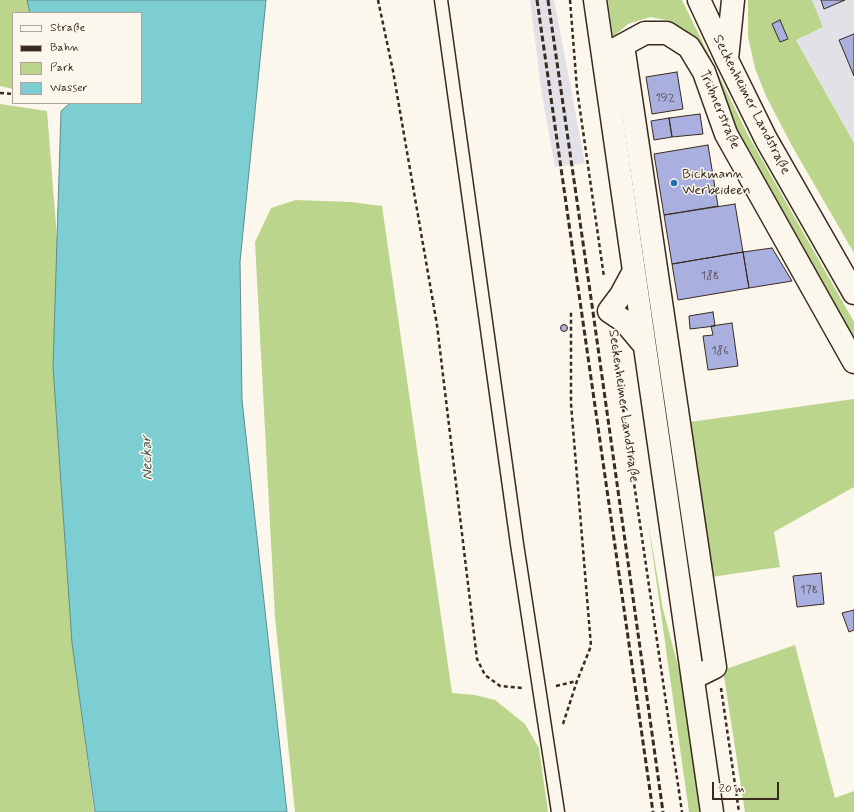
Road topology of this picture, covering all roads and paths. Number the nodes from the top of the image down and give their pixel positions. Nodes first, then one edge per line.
1 (378, 0) edge
2 (441, 0) edge
3 (570, 0) edge
4 (595, 0) edge
5 (699, 0) edge
6 (733, 0) edge
7 (623, 45) junction
8 (603, 56) junction
9 (727, 60) junction
10 (0, 93) edge
11 (12, 94) edge
12 (634, 272) junction
13 (854, 293) edge
14 (571, 310) dead end
15 (609, 311) junction
16 (645, 346) junction
17 (854, 362) edge
18 (715, 667) junction
19 (693, 678) junction
20 (577, 681) dead end
21 (538, 690) junction
22 (558, 812) edge
23 (682, 812) edge
24 (712, 812) edge
25 (739, 812) edge

1 - 21 path
2 - 21 lane
3 - 15 path, Seckenheimer Landstraße
4 - 8 main road
5 - 9 main road, Seckenheimer Landstraße
6 - 9 main road
7 - 8 main road, Trübnerstraße
7 - 17 main road, Trübnerstraße
7 - 18 main road
8 - 12 main road
9 - 13 main road, Seckenheimer Landstraße
10 - 11 path
12 - 15 main road
12 - 16 main road
14 - 20 path
15 - 16 main road
15 - 23 path, Seckenheimer Landstraße
16 - 19 main road
18 - 19 main road
18 - 25 path
19 - 24 main road
21 - 22 lane

